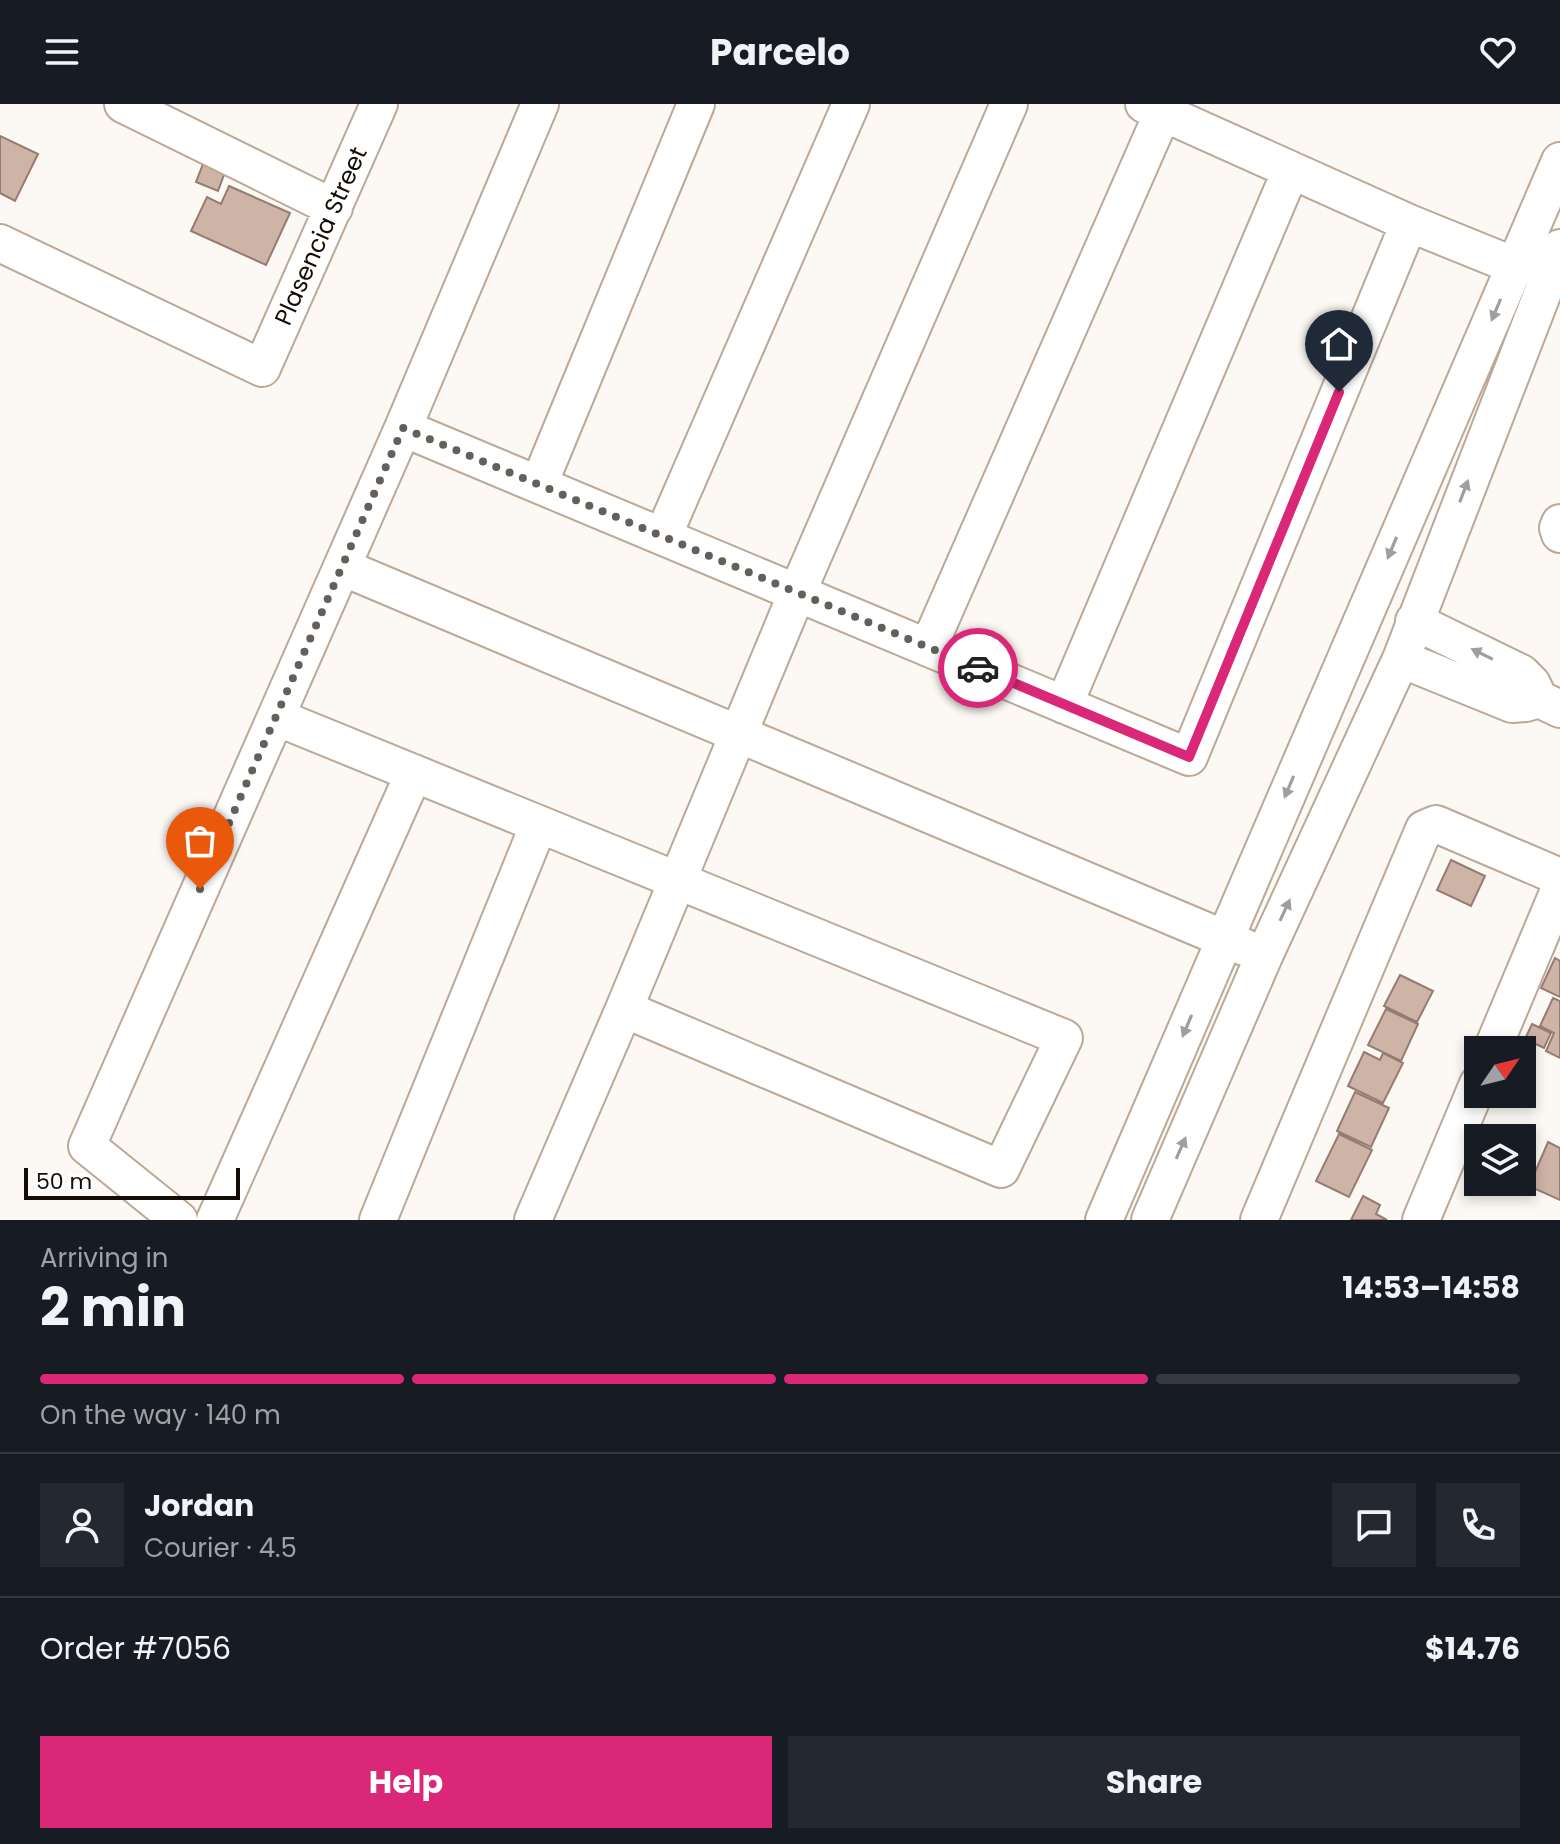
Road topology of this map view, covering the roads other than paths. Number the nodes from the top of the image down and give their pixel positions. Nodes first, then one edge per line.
1 (123, 104) edge
2 (379, 104) edge
3 (540, 104) edge
4 (696, 104) edge
5 (851, 104) edge
6 (1009, 104) edge
7 (1154, 108) edge
8 (1560, 161) edge
9 (1291, 170) junction
10 (334, 208) junction
11 (1409, 223) junction
12 (0, 243) edge
13 (1560, 248) edge
14 (1515, 266) junction
15 (403, 428) junction
16 (539, 484) junction
17 (1560, 523) edge
18 (1560, 534) edge
19 (663, 536) junction
20 (342, 567) junction
21 (797, 593) junction
22 (1414, 621) junction
23 (928, 648) junction
24 (1401, 659) junction
25 (1549, 704) edge
26 (1064, 705) junction
27 (276, 717) junction
28 (738, 736) junction
29 (414, 773) junction
30 (539, 824) junction
31 (1560, 877) edge
32 (678, 881) junction
33 (1560, 888) edge
34 (1223, 939) junction
35 (1264, 956) junction
36 (624, 1009) junction
37 (1498, 1036) edge
38 (1468, 1108) edge
39 (179, 1220) edge
40 (215, 1220) edge
41 (378, 1220) edge
42 (533, 1220) edge
43 (1105, 1220) edge
44 (1150, 1220) edge
45 (1259, 1220) edge
46 (1421, 1220) edge

1 - 10 street
2 - 10 street, Plasencia Street
3 - 15 street
4 - 16 street
5 - 19 street
6 - 21 street
7 - 9 street
7 - 23 street
8 - 14 street
9 - 11 street
9 - 26 street
10 - 12 street, Plasencia Street
11 - 14 street
11 - 26 street
22 -> 13 street
14 -> 34 street
15 - 16 street
15 - 20 street
16 - 19 street
17 - 18 street
19 - 21 street
20 - 27 street
20 - 28 street
21 - 23 street
21 - 28 street
22 - 24 street
25 -> 22 street
23 - 26 street
24 - 25 street
35 -> 24 street
27 - 29 street
27 - 39 street
28 - 32 street
28 - 34 street
29 - 30 street
29 - 40 street
30 - 32 street
30 - 41 street
31 - 45 street
32 - 36 street
32 - 36 street
33 - 37 street
34 - 35 street
34 -> 43 street
44 -> 35 street
36 - 42 street
38 - 46 street

